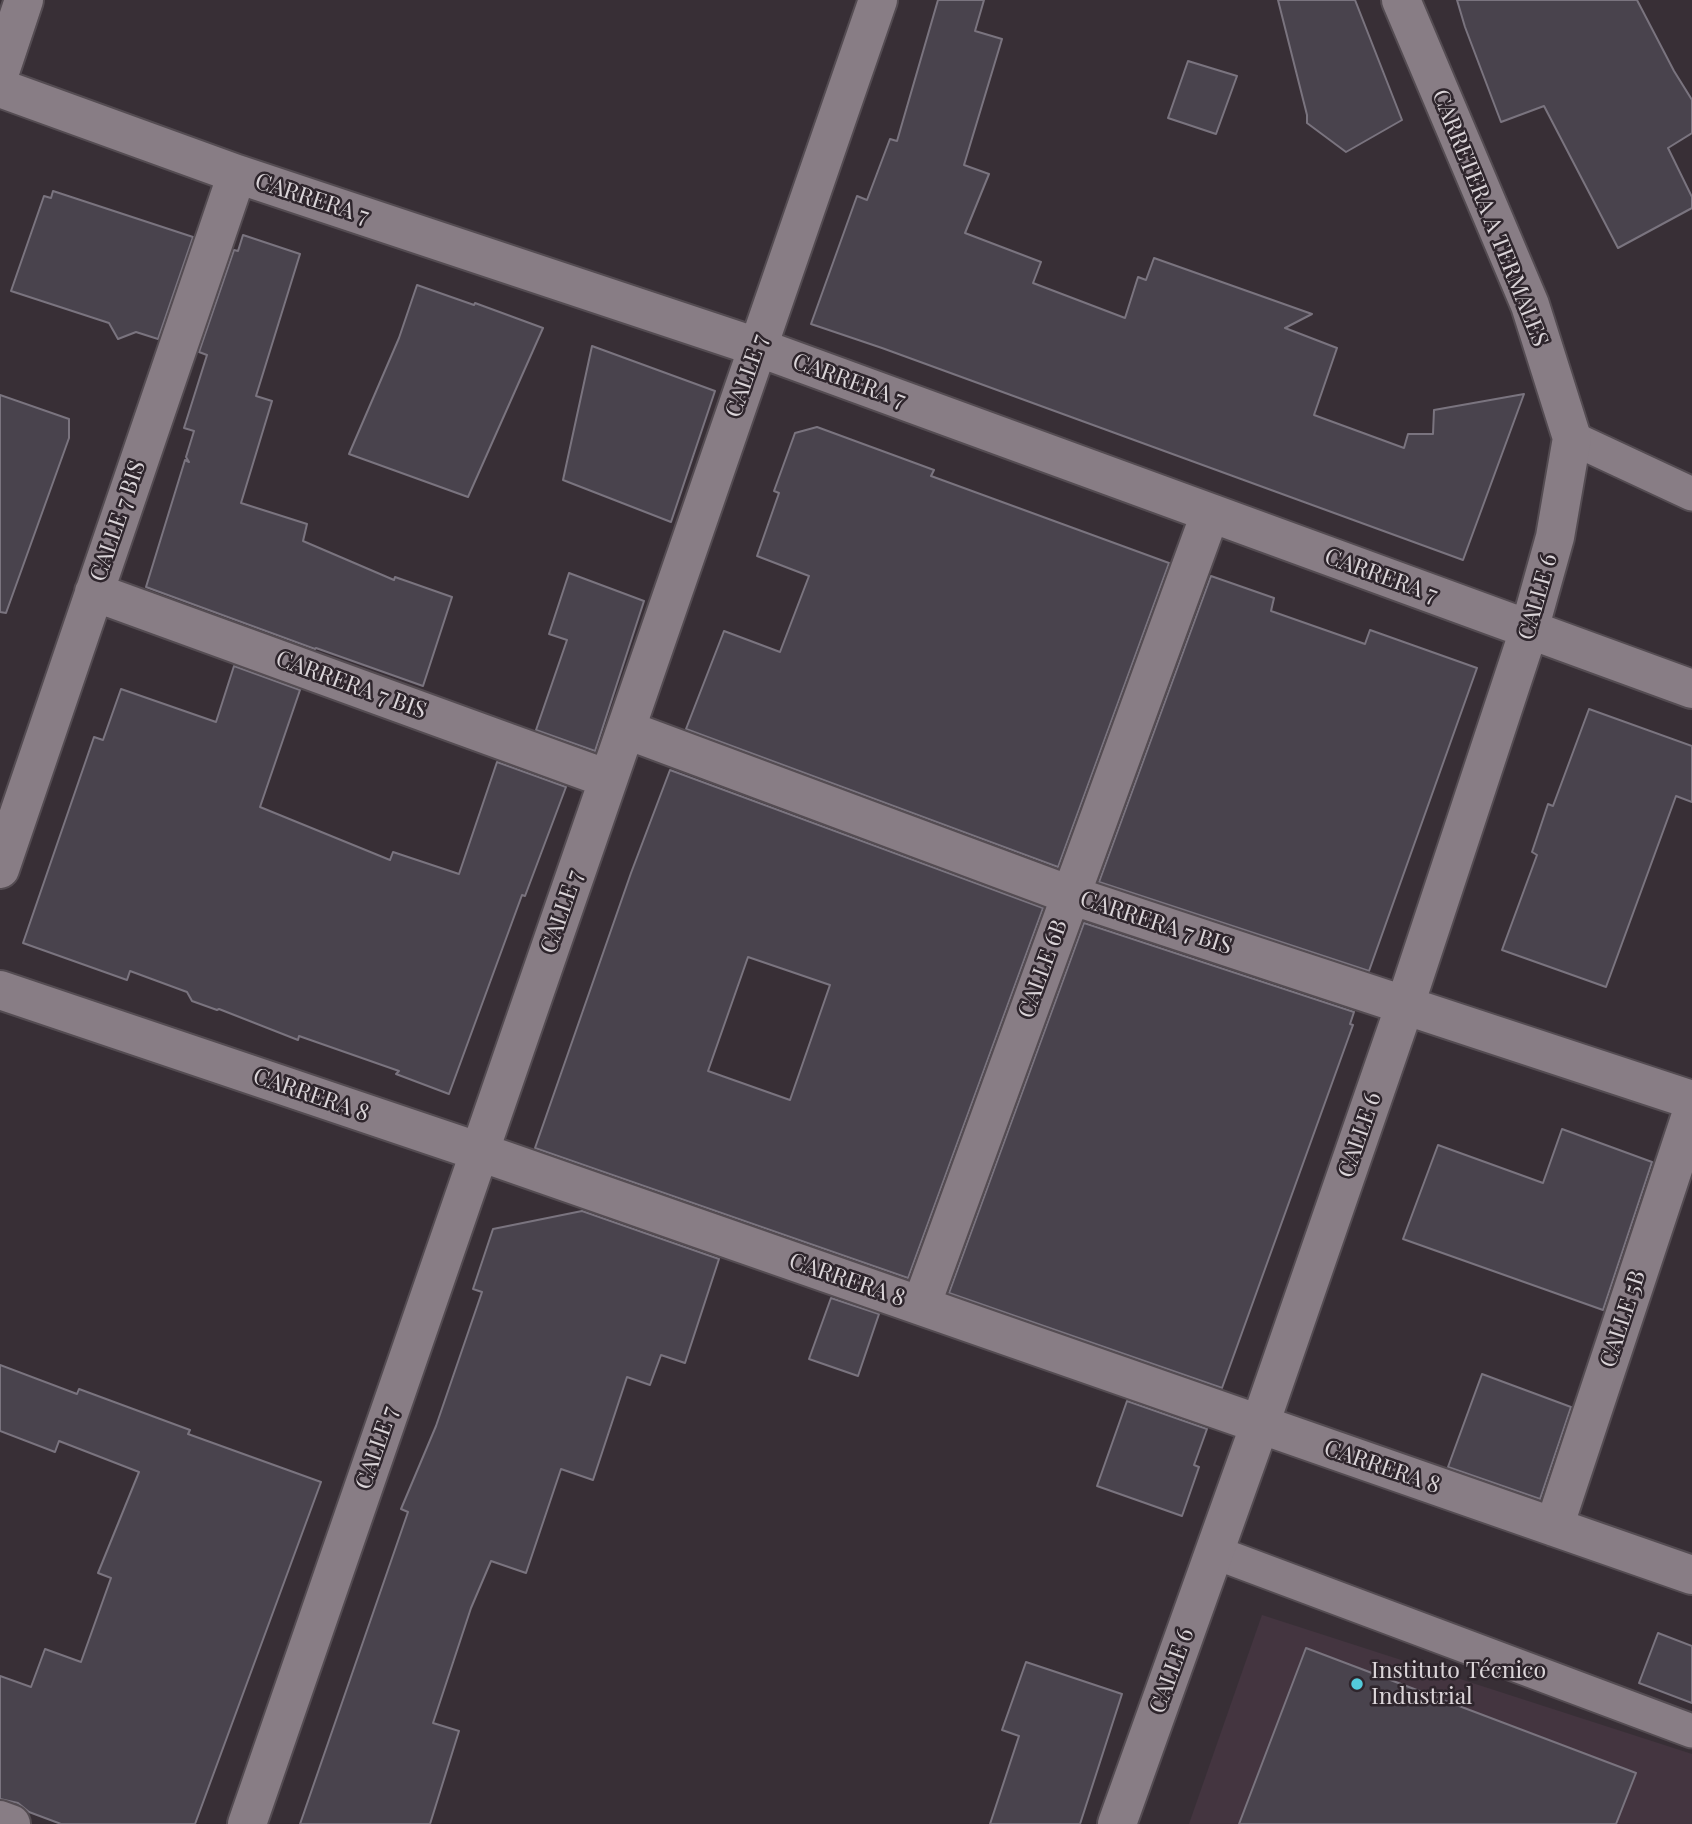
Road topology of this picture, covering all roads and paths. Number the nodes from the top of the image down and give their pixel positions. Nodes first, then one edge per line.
1 (24, 0) edge
2 (878, 0) edge
3 (1401, 0) edge
4 (0, 72) edge
5 (0, 88) edge
6 (237, 174) junction
7 (757, 347) junction
8 (1572, 438) junction
9 (1692, 494) edge
10 (1210, 514) junction
11 (94, 592) junction
12 (1529, 630) junction
13 (1692, 689) edge
14 (627, 730) junction
15 (608, 779) junction
16 (0, 869) edge
17 (1070, 895) junction
18 (0, 990) edge
19 (1405, 1005) junction
20 (1692, 1100) edge
21 (1692, 1112) edge
22 (480, 1152) junction
23 (921, 1306) junction
24 (1260, 1424) junction
25 (1554, 1527) junction
26 (1214, 1552) junction
27 (1692, 1575) edge
28 (1692, 1731) edge
29 (0, 1820) edge
30 (11, 1824) edge
31 (247, 1824) edge
32 (1117, 1824) edge

1 - 4 street
2 - 7 street, CALLE 7
3 - 8 street, CARRETERA A TERMALES
5 - 6 street, CARRERA 7
6 - 7 street, CARRERA 7
6 - 11 street, CALLE 7 BIS
7 - 10 street, CARRERA 7
7 - 14 street, CALLE 7
8 - 9 lane
8 - 12 street, CALLE 6
10 - 12 street, CARRERA 7
10 - 17 street, CALLE 6B
11 - 15 street, CARRERA 7 BIS
11 - 16 street, CALLE 7 BIS
12 - 13 street, CARRERA 7
12 - 19 street, CALLE 6
14 - 15 street, CALLE 7
14 - 17 street, CARRERA 7 BIS
15 - 22 street, CALLE 7
17 - 19 street, CARRERA 7 BIS
17 - 23 street, CALLE 6B
18 - 22 street, CARRERA 8
19 - 20 street, CARRERA 7 BIS
19 - 24 street, CALLE 6
21 - 25 street, CALLE 5B
22 - 23 street, CARRERA 8
22 - 31 street, CALLE 7
23 - 24 street, CARRERA 8
24 - 25 street, CARRERA 8
24 - 26 street, CALLE 6
25 - 27 street, CARRERA 8
26 - 28 lane
26 - 32 street, CALLE 6
29 - 30 street

